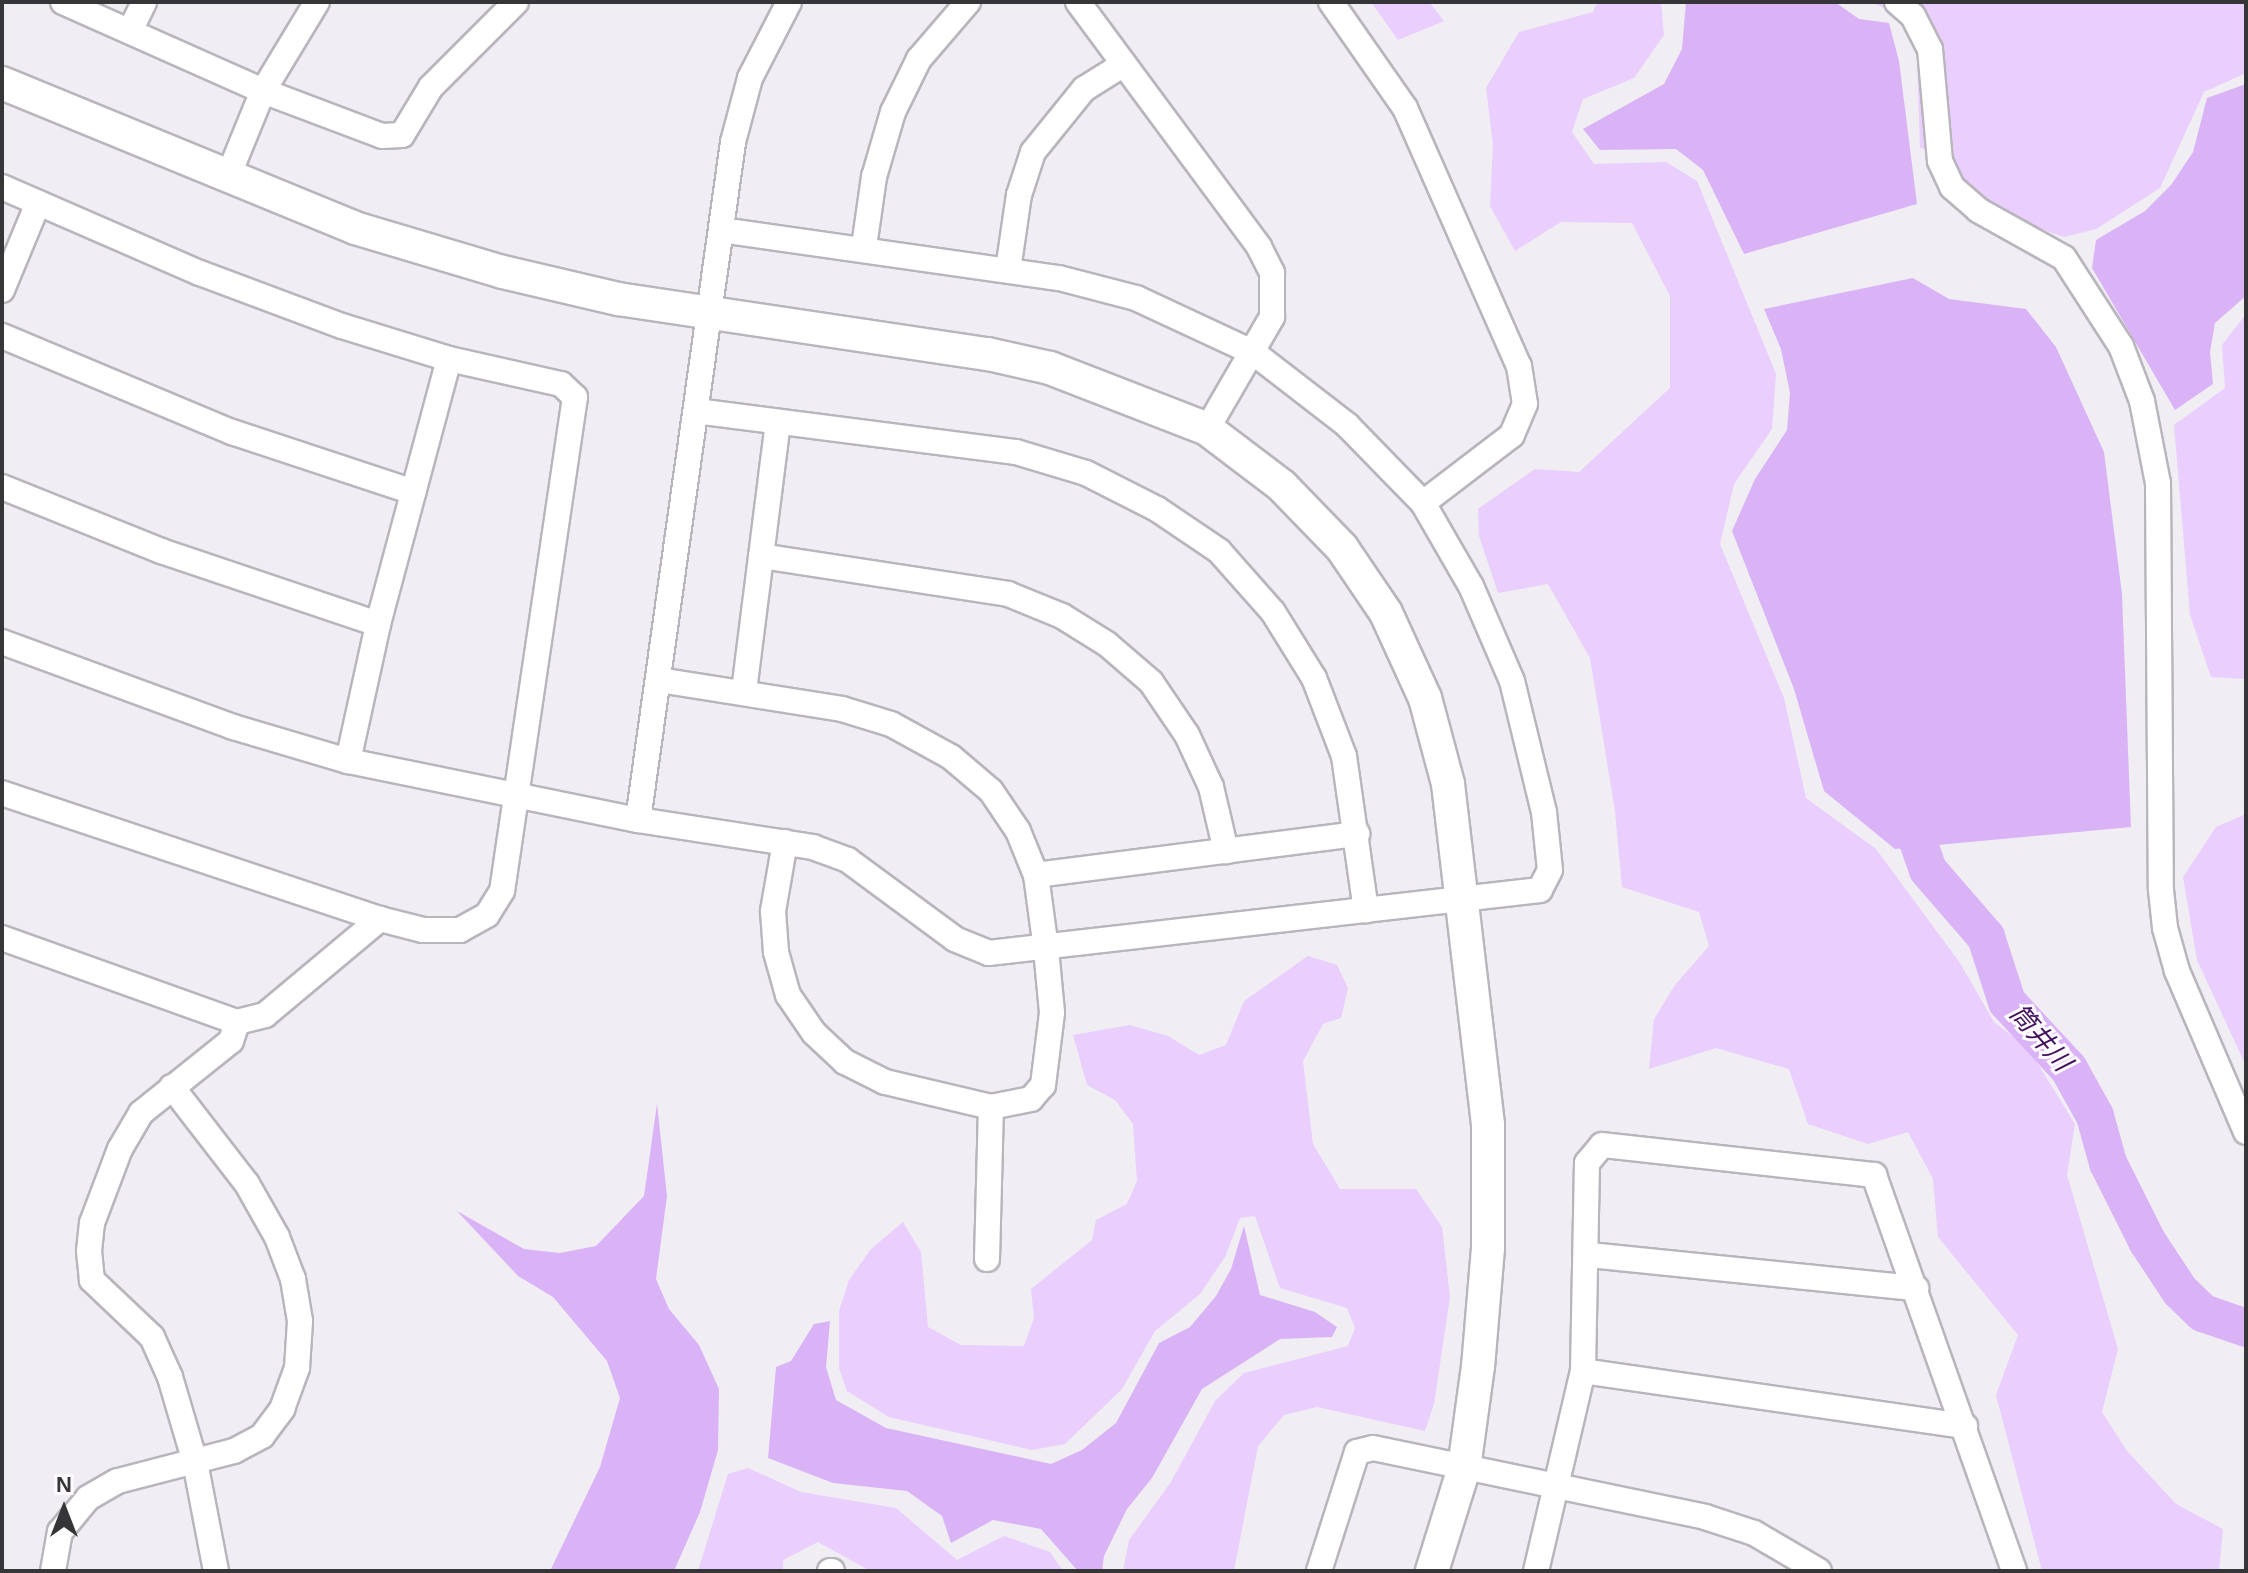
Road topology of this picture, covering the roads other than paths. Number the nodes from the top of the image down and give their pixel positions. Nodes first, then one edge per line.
1 (63, 2) edge
2 (144, 2) edge
3 (317, 2) edge
4 (516, 2) edge
5 (789, 2) edge
6 (968, 2) edge
7 (1078, 2) edge
8 (1331, 2) edge
9 (1897, 2) edge
10 (130, 31) junction
11 (1124, 64) junction
12 (2, 83) edge
13 (263, 91) junction
14 (227, 179) junction
15 (2, 187) edge
16 (38, 203) junction
17 (721, 230) junction
18 (864, 247) junction
19 (1008, 270) junction
20 (2, 290) edge
21 (707, 314) junction
22 (2, 336) edge
23 (1254, 353) junction
24 (449, 359) junction
25 (696, 411) junction
26 (778, 422) junction
27 (1207, 429) junction
28 (2, 487) edge
29 (413, 492) junction
30 (1423, 503) junction
31 (761, 556) junction
32 (378, 624) junction
33 (2, 642) edge
34 (659, 680) junction
35 (744, 691) junction
36 (348, 761) junction
37 (2, 793) edge
38 (516, 798) junction
39 (638, 820) junction
40 (1357, 834) junction
41 (785, 842) junction
42 (1226, 851) junction
43 (1036, 875) junction
44 (1463, 899) junction
45 (1366, 910) junction
46 (380, 919) junction
47 (2, 938) edge
48 (1046, 949) junction
49 (237, 1022) junction
50 (172, 1087) junction
51 (991, 1107) junction
52 (2246, 1132) edge
53 (1589, 1255) junction
54 (987, 1259) dead end
55 (1916, 1288) junction
56 (1583, 1371) junction
57 (1965, 1426) junction
58 (195, 1462) junction
59 (1464, 1468) junction
60 (1558, 1487) junction
61 (53, 1571) edge
62 (216, 1571) edge
63 (1319, 1571) edge
64 (1432, 1571) edge
65 (1536, 1571) edge
66 (1819, 1571) edge
67 (2014, 1571) edge

1 - 10 street
2 - 10 street
3 - 13 street
4 - 13 street
5 - 17 street
6 - 18 street
7 - 11 street
8 - 30 street
9 - 52 street
10 - 13 street
11 - 19 street
11 - 23 street
12 - 14 street
13 - 14 street
14 - 21 street
15 - 16 street
16 - 20 street
16 - 24 street
17 - 18 street
17 - 21 street
18 - 19 street
19 - 23 street
21 - 25 street
21 - 27 street
22 - 29 street
23 - 27 street
23 - 30 street
24 - 29 street
24 - 38 street
25 - 26 street
25 - 34 street
26 - 31 street
26 - 40 street
27 - 44 street
28 - 32 street
29 - 32 street
30 - 44 street
31 - 35 street
31 - 42 street
32 - 36 street
33 - 36 street
34 - 35 street
34 - 39 street
35 - 43 street
36 - 38 street
37 - 46 street
38 - 39 street
38 - 46 street
39 - 41 street
40 - 42 street
40 - 45 street
41 - 48 street
41 - 51 street
42 - 43 street
43 - 48 street
44 - 45 street
44 - 59 street
45 - 48 street
46 - 49 street
47 - 49 street
48 - 51 street
49 - 50 street
50 - 58 street
50 - 58 street
51 - 54 street
53 - 55 street
53 - 55 street
53 - 56 street
55 - 57 street
56 - 57 street
56 - 60 street
57 - 67 street
58 - 61 street
58 - 62 street
59 - 60 street
59 - 63 street
59 - 64 street
60 - 65 street
60 - 66 street

